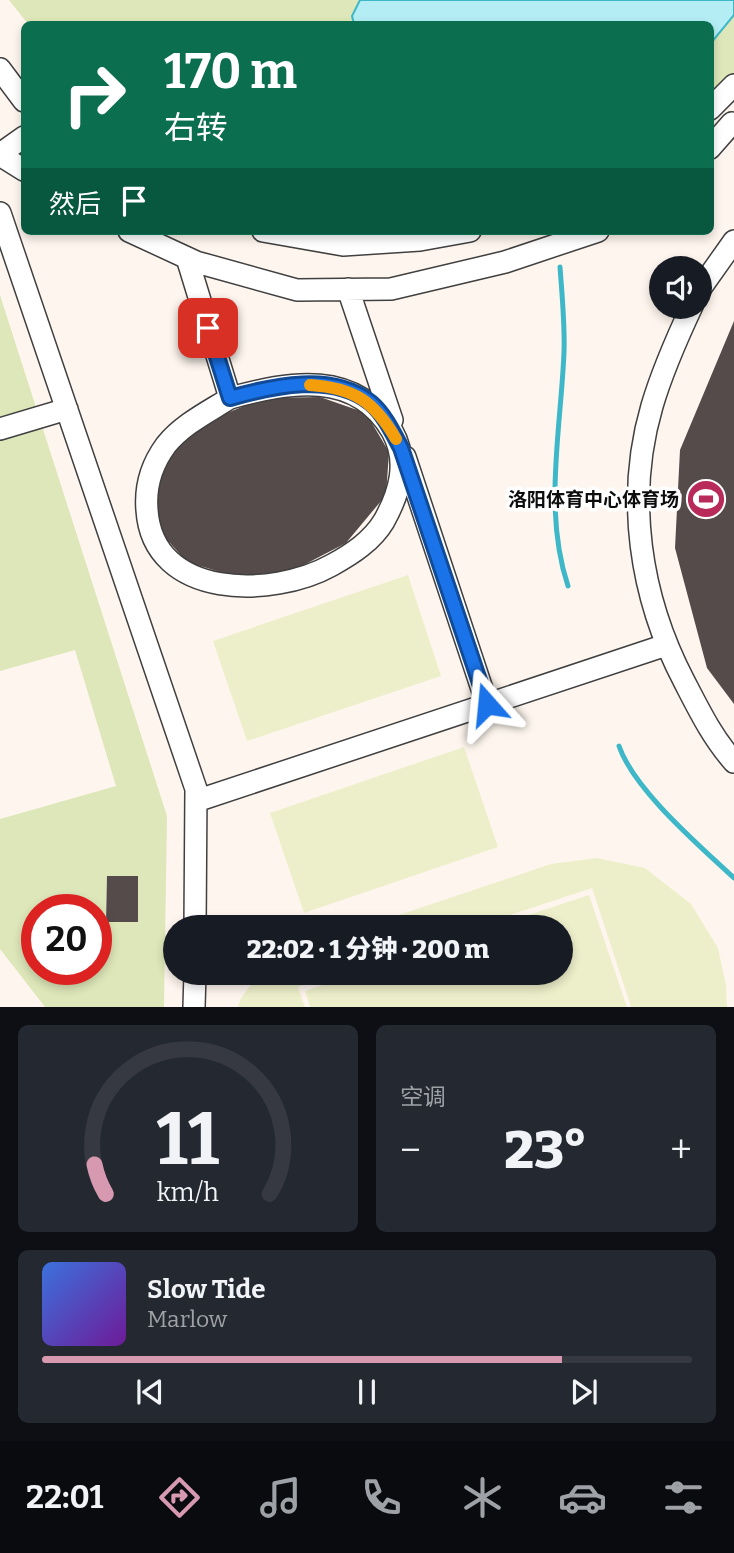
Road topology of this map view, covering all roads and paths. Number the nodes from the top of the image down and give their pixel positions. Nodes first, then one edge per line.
1 (0, 69) edge
2 (734, 85) edge
3 (21, 97) edge
4 (715, 104) edge
5 (733, 124) edge
6 (21, 139) edge
7 (714, 144) edge
8 (0, 154) edge
9 (21, 168) edge
10 (0, 213) edge
11 (138, 235) edge
12 (286, 235) edge
13 (448, 235) edge
14 (586, 235) edge
15 (734, 241) edge
16 (187, 258) junction
17 (712, 272) edge
18 (348, 289) junction
19 (687, 319) edge
20 (230, 398) junction
21 (67, 409) junction
22 (0, 429) edge
23 (401, 448) junction
24 (666, 645) junction
25 (487, 704) junction
26 (734, 762) edge
27 (196, 801) junction
28 (195, 915) edge
29 (194, 985) edge
30 (194, 1007) edge

1 - 3 street
2 - 4 street
4 - 5 street
5 - 7 street
6 - 8 street
8 - 9 street
10 - 21 street
11 - 16 street
12 - 13 street
14 - 18 street
15 - 17 street
16 - 18 street
16 - 20 street
18 - 23 street
19 - 24 street
20 - 23 street
20 - 23 street
21 - 22 street
21 - 27 street
23 - 25 street
24 - 25 street
24 - 26 street
25 - 27 street
27 - 28 street
29 - 30 street

